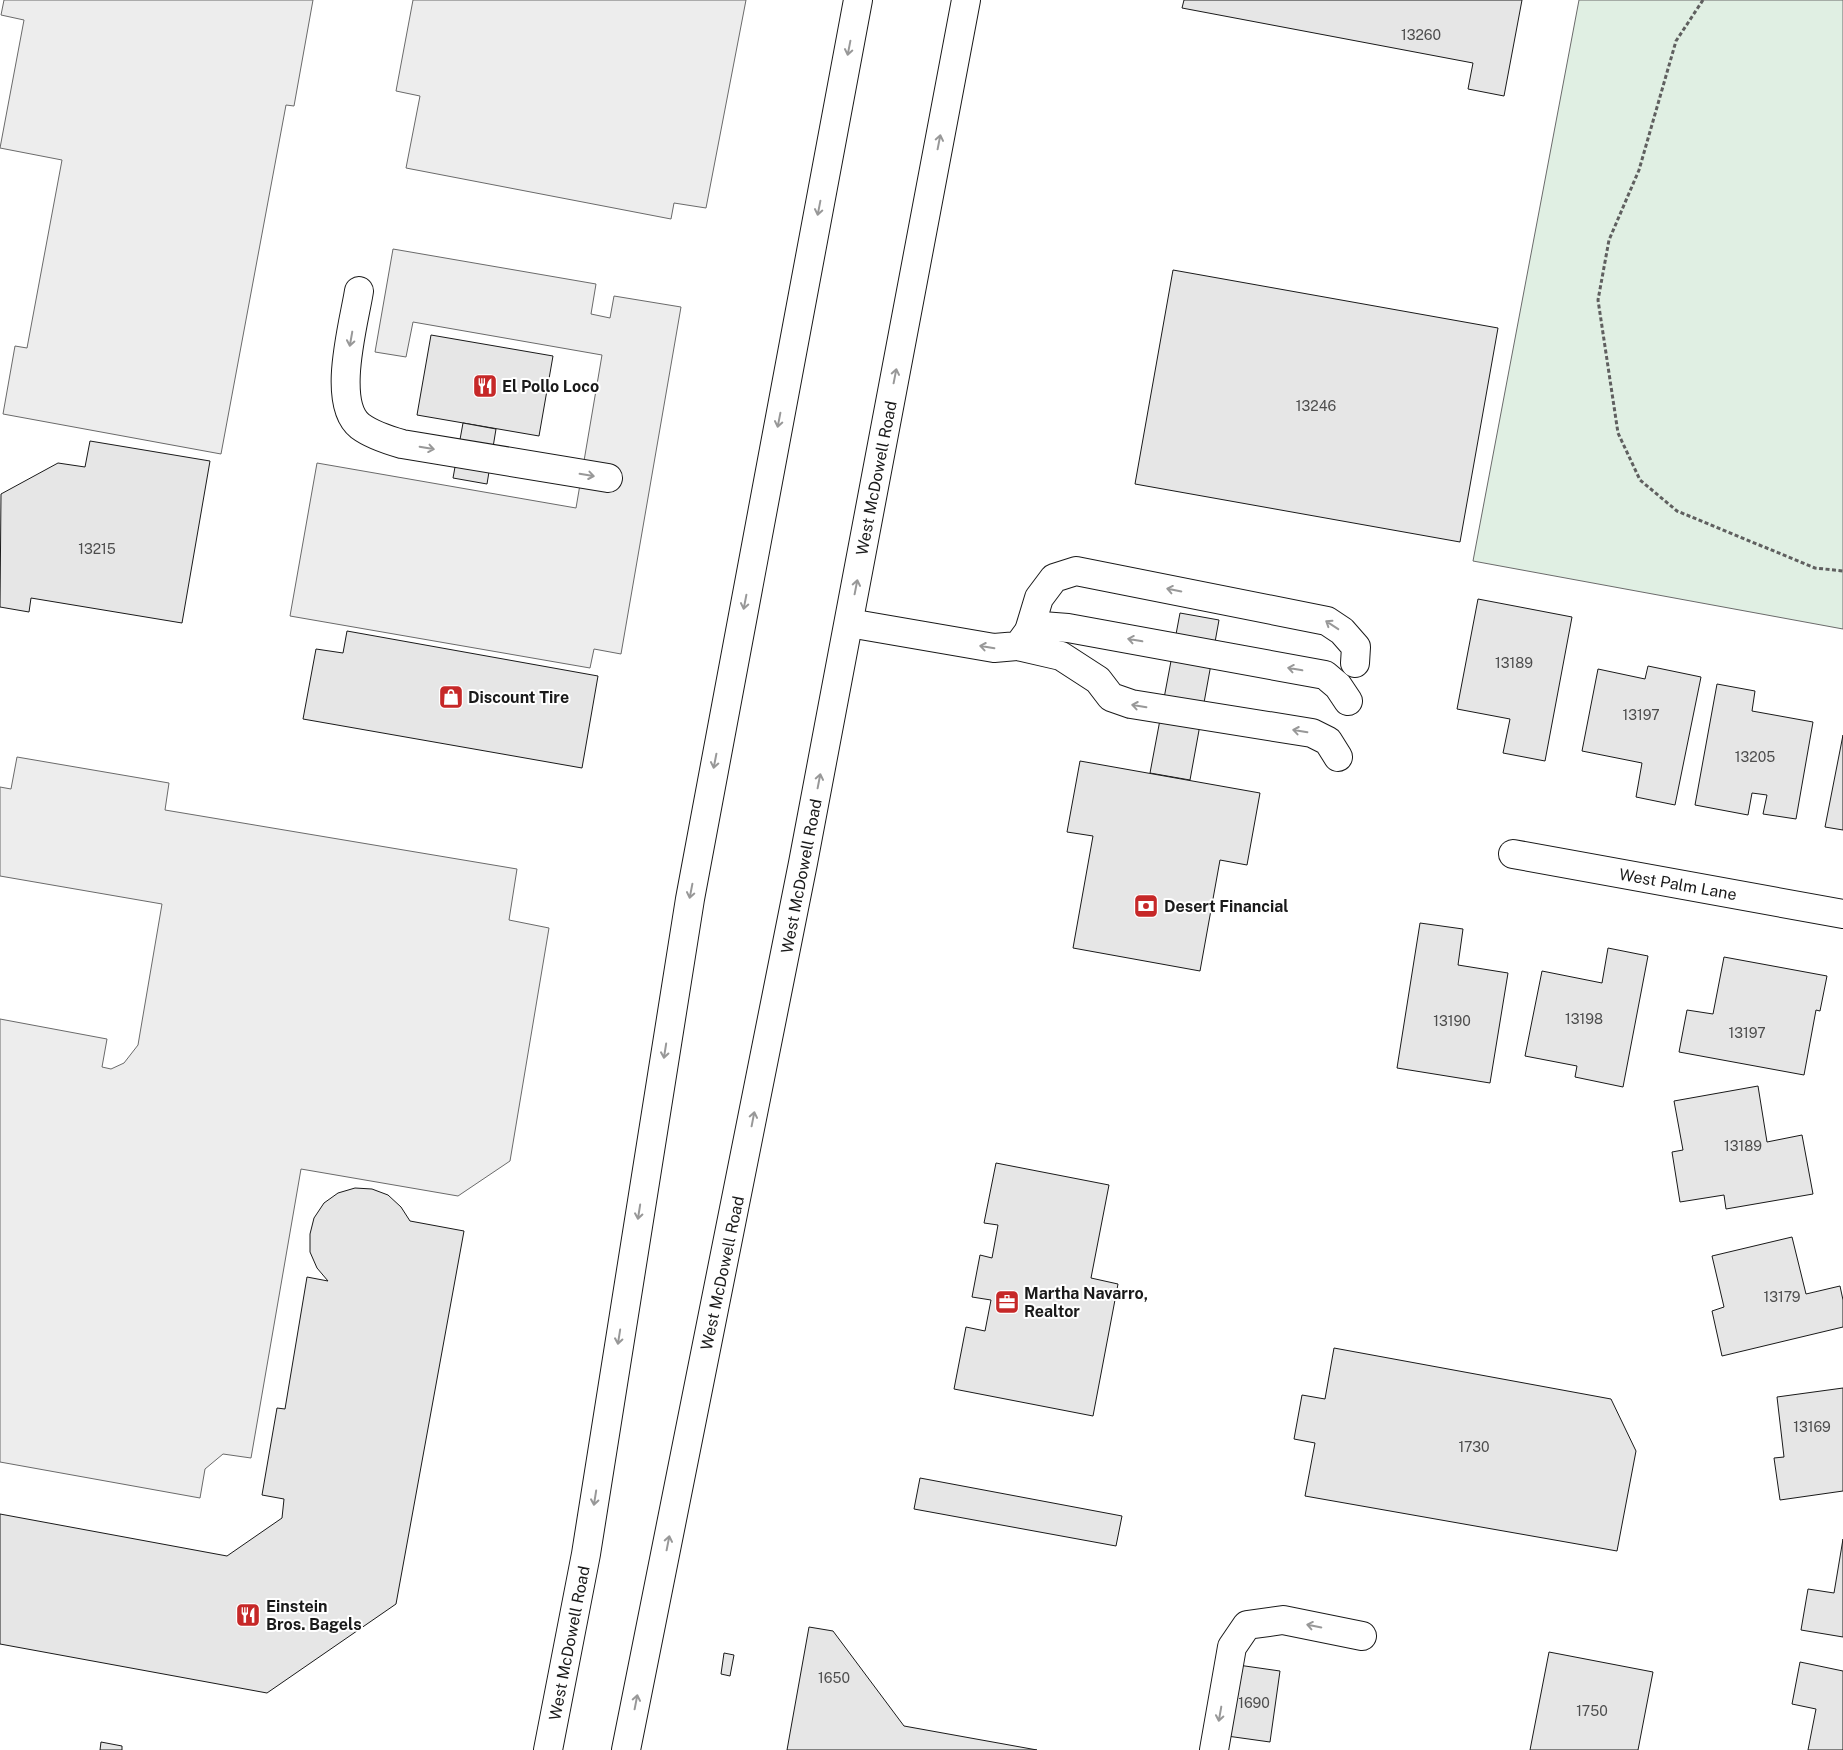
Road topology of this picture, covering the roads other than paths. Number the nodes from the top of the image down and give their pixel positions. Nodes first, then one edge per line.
1 (858, 0) edge
2 (966, 0) edge
3 (359, 291) dead end
4 (608, 478) dead end
5 (849, 623) junction
6 (1024, 638) junction
7 (1355, 663) dead end
8 (1348, 701) dead end
9 (1338, 757) dead end
10 (1513, 854) dead end
11 (1843, 914) edge
12 (1362, 1636) dead end
13 (548, 1750) edge
14 (626, 1750) edge
15 (1214, 1750) edge

1 -> 13 main road, West McDowell Road
5 -> 2 main road, West McDowell Road
3 -> 4 main road
6 -> 5 main road
14 -> 5 main road, West McDowell Road
7 -> 6 main road
8 -> 6 main road
9 -> 6 main road
10 - 11 main road, West Palm Lane
12 -> 15 main road

